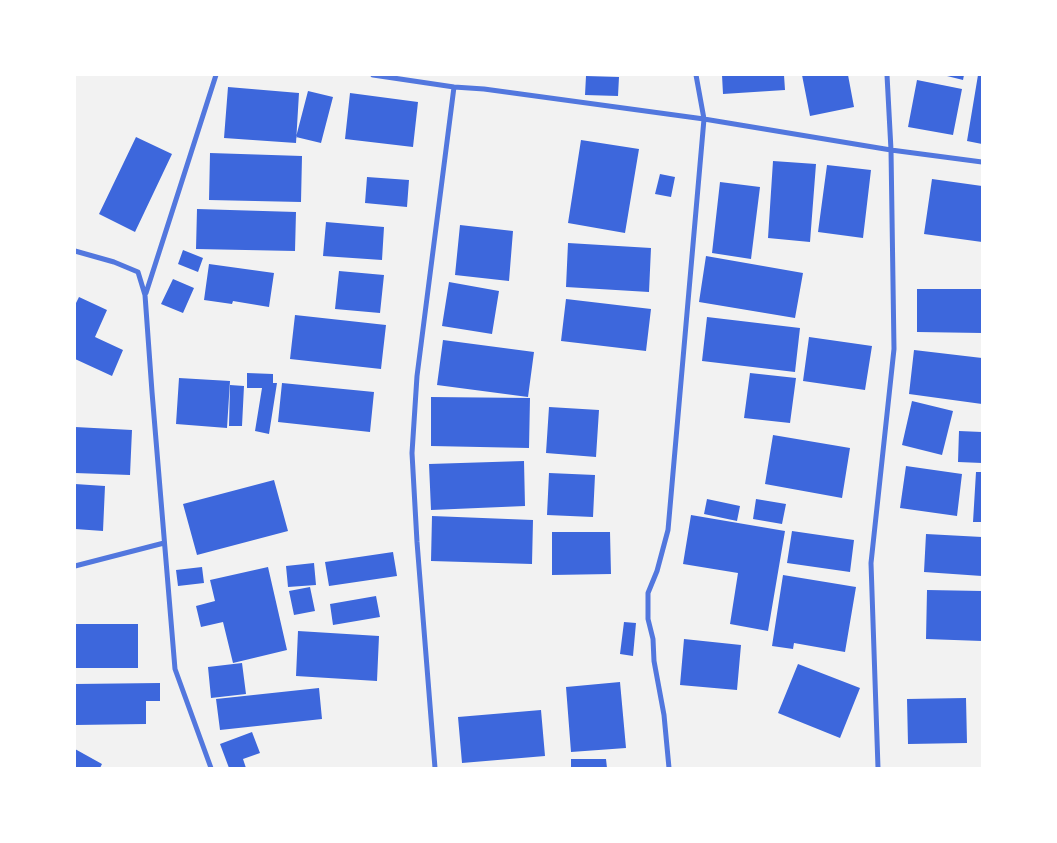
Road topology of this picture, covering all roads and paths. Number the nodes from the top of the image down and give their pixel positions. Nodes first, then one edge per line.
1 (216, 75) edge
2 (374, 75) edge
3 (696, 75) edge
4 (887, 75) edge
5 (454, 88) junction
6 (704, 119) junction
7 (891, 150) junction
8 (982, 162) edge
9 (75, 251) edge
10 (145, 294) junction
11 (164, 543) junction
12 (75, 566) edge
13 (211, 768) edge
14 (435, 768) edge
15 (670, 768) edge
16 (878, 768) edge

1 - 10 street
2 - 5 street
3 - 6 street
4 - 7 street
5 - 6 street
5 - 14 street
6 - 7 street
6 - 15 street
7 - 8 street
7 - 16 street
9 - 10 street
10 - 11 street
11 - 12 street
11 - 13 street

